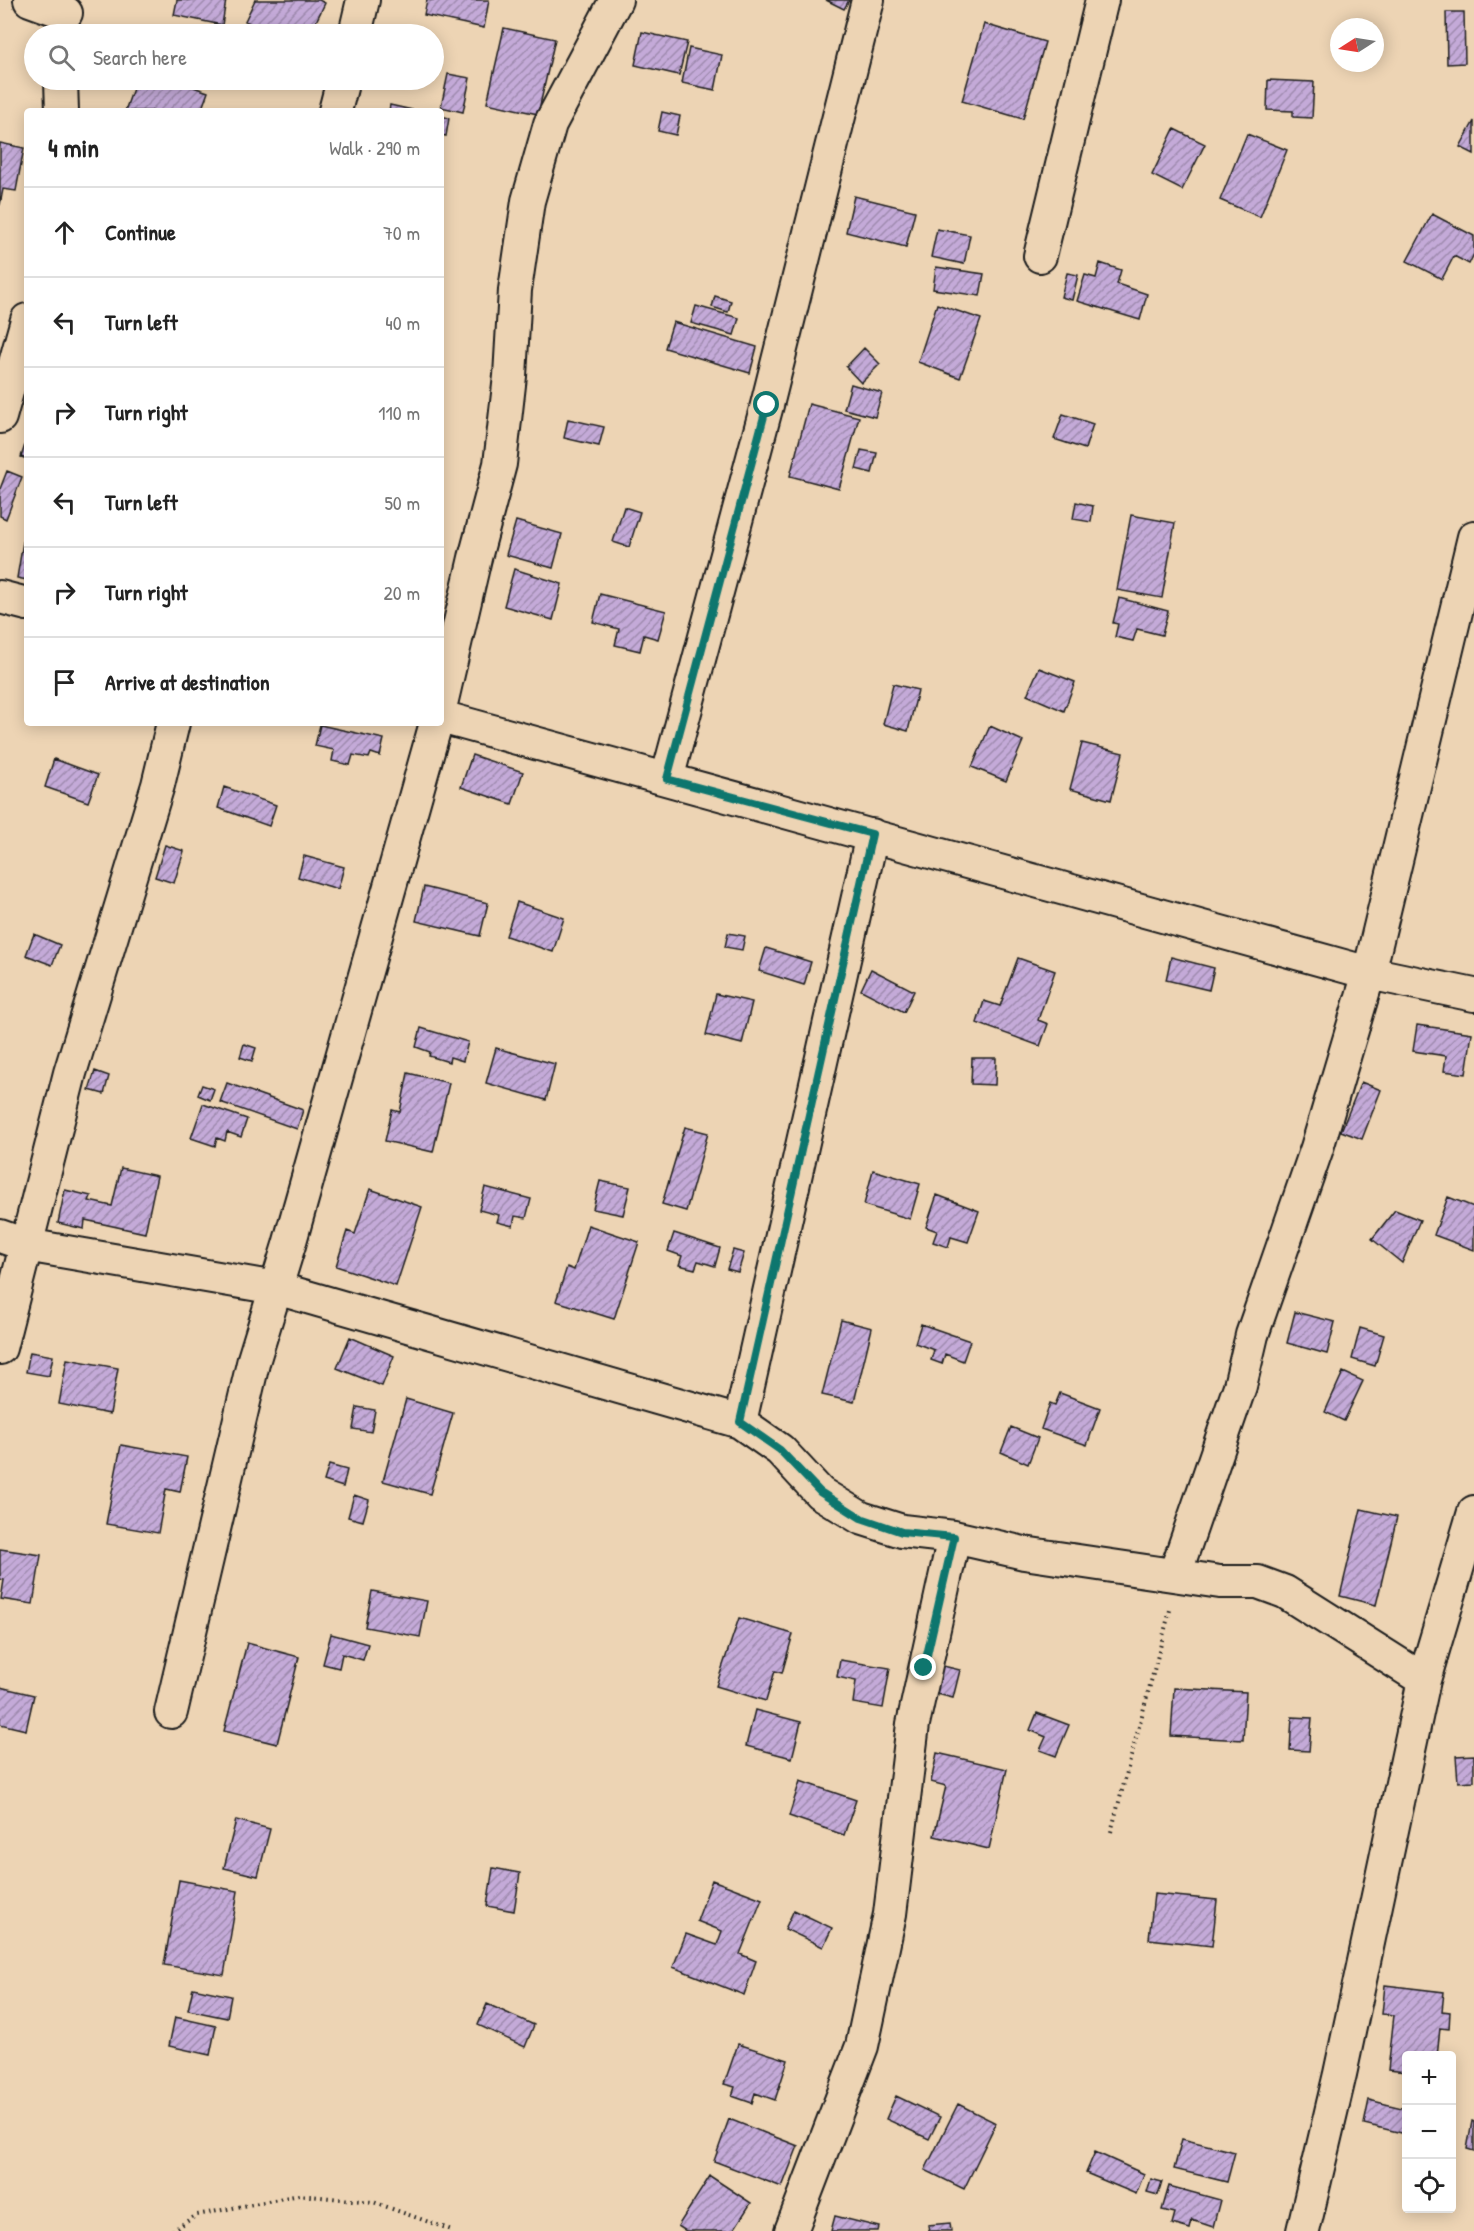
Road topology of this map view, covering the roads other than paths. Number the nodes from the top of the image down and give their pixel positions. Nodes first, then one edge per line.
1 (30, 0) edge
2 (363, 0) edge
3 (616, 0) edge
4 (868, 0) edge
5 (1102, 0) edge
6 (68, 16) edge
7 (357, 24) edge
8 (61, 90) edge
9 (340, 90) edge
10 (62, 108) edge
11 (336, 108) edge
12 (1040, 256) dead end
13 (24, 331) edge
14 (0, 417) edge
15 (1474, 537) edge
16 (0, 597) edge
17 (24, 603) edge
18 (444, 691) edge
19 (444, 718) edge
20 (172, 726) edge
21 (435, 726) edge
22 (667, 779) junction
23 (872, 834) junction
24 (1369, 973) junction
25 (1474, 995) edge
26 (13, 1240) edge
27 (276, 1288) junction
28 (0, 1348) edge
29 (740, 1422) junction
30 (1474, 1512) edge
31 (954, 1537) junction
32 (1174, 1574) junction
33 (1424, 1680) junction
34 (171, 1712) dead end
35 (790, 2231) edge
36 (1303, 2231) edge

1 - 6 street
2 - 7 street
3 - 18 street
4 - 22 street
5 - 12 street
8 - 10 street
9 - 11 street
13 - 14 street
15 - 24 street
16 - 17 street
19 - 22 street
20 - 26 street
21 - 27 street
22 - 23 street
23 - 24 street
23 - 29 street
24 - 25 street
24 - 32 street
26 - 27 street
26 - 28 street
27 - 29 street
27 - 34 street
29 - 31 street
30 - 33 street
31 - 32 street
31 - 35 street
32 - 33 street
33 - 36 street

